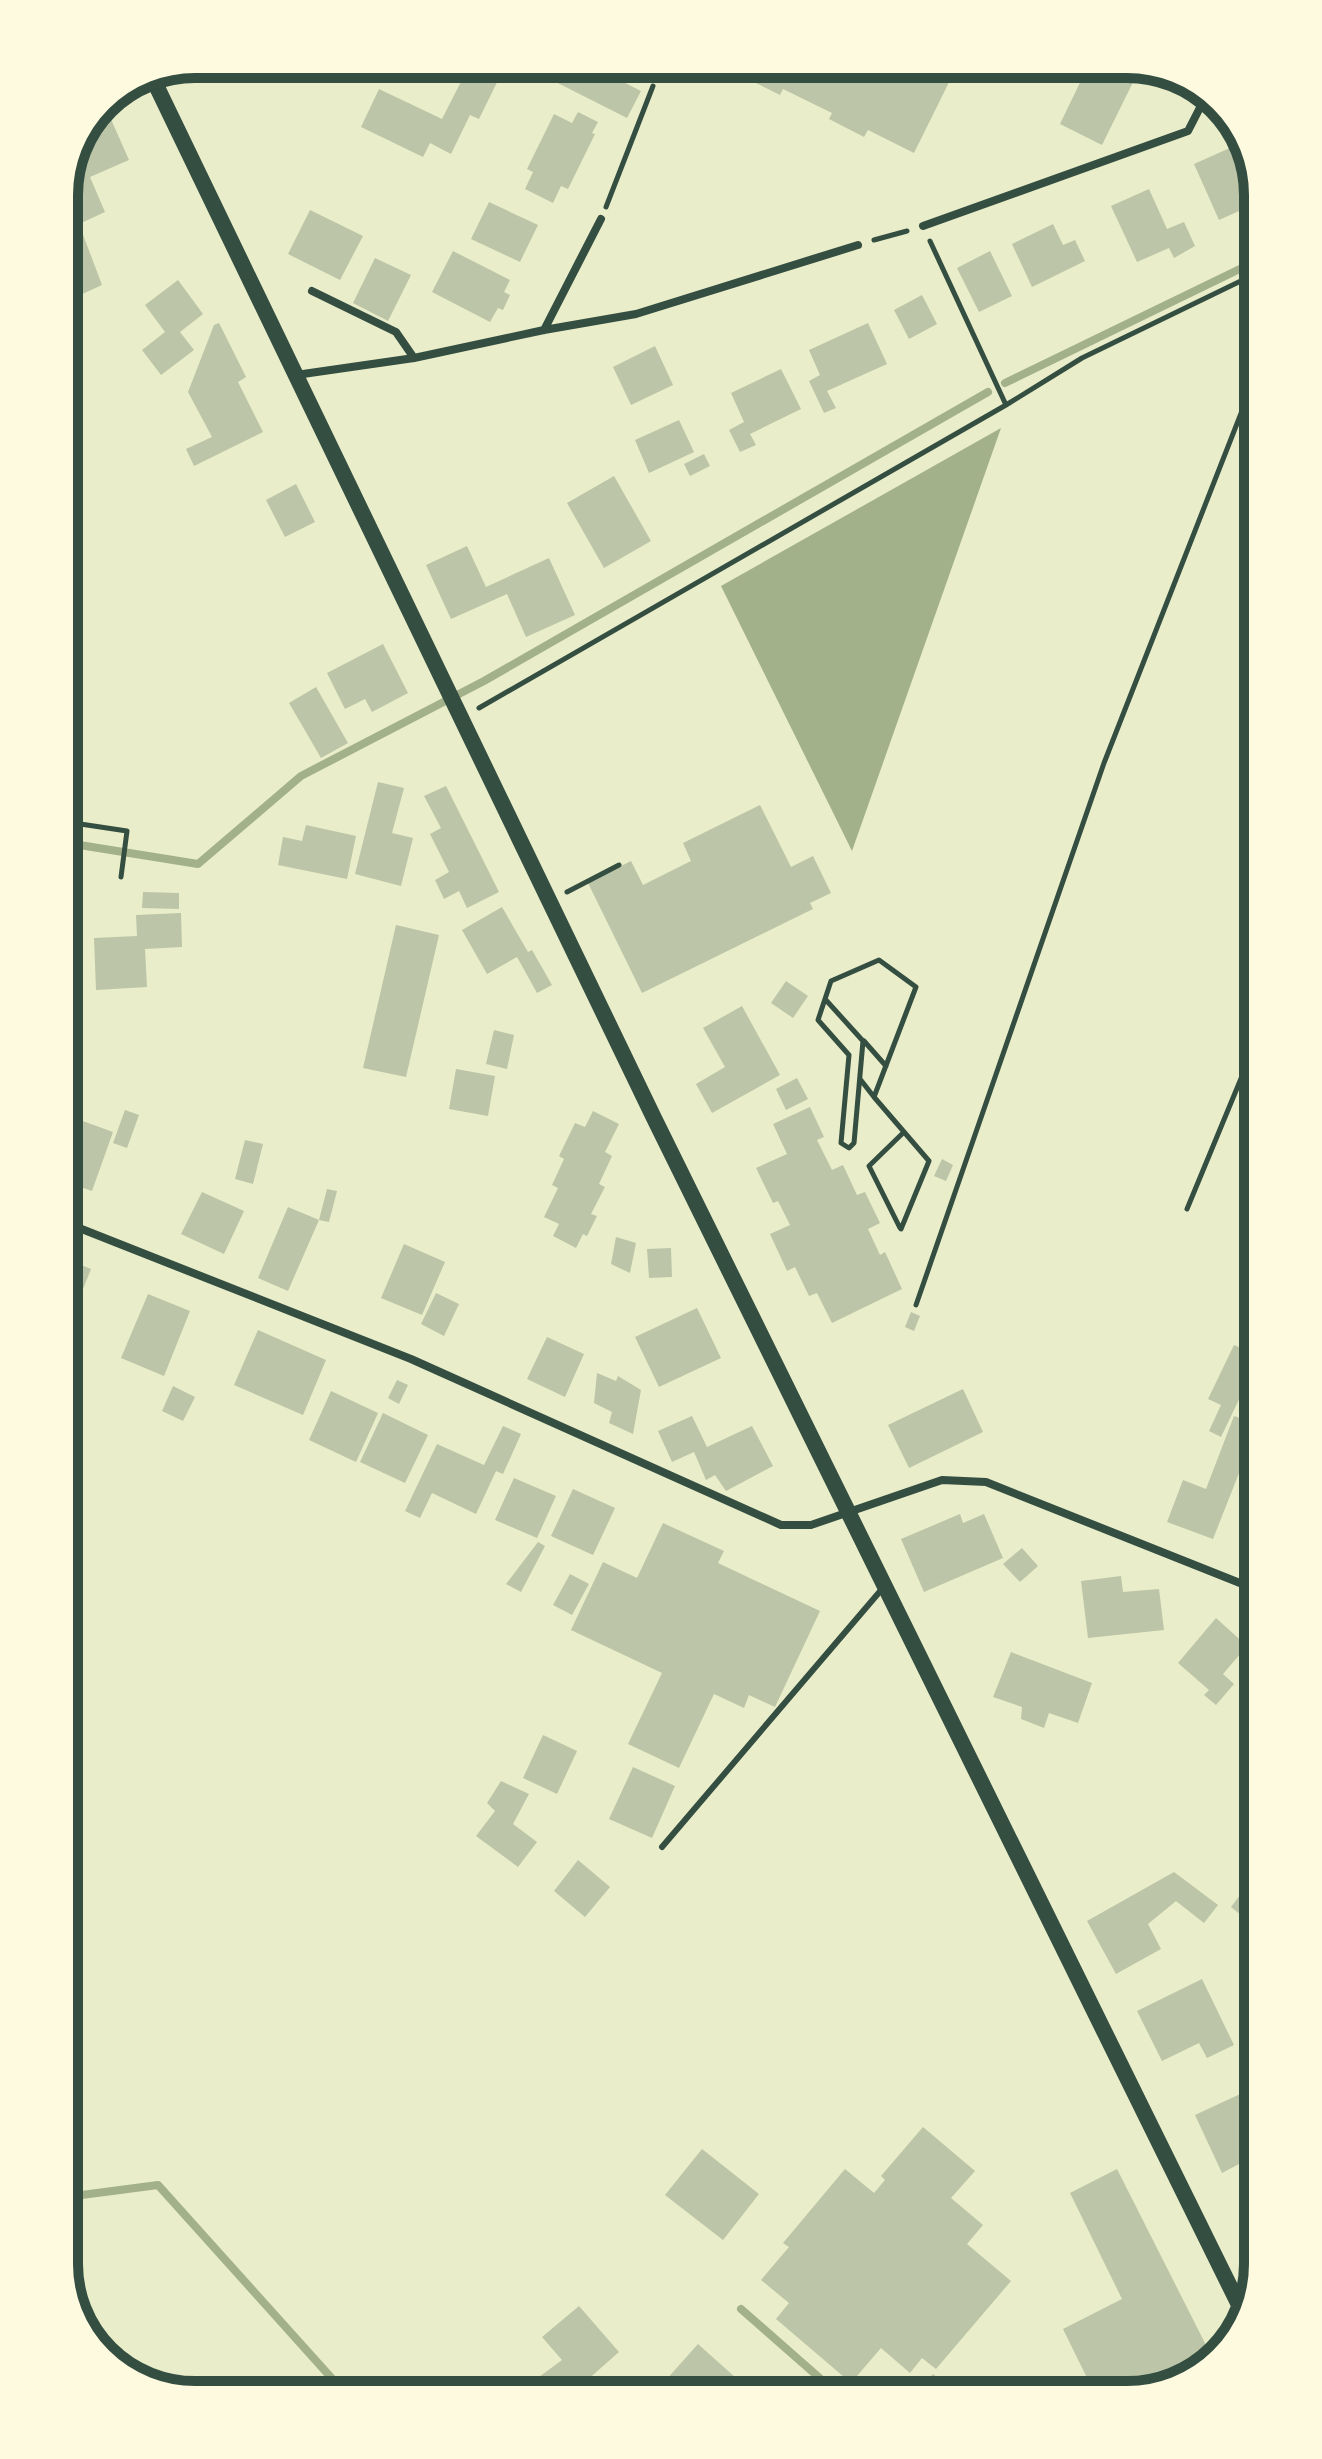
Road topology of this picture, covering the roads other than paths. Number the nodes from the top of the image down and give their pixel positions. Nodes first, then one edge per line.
1 (156, 85) edge
2 (1201, 105) edge
3 (601, 219) road end
4 (923, 226) road end
5 (858, 245) road end
6 (312, 291) dead end
7 (544, 330) junction
8 (414, 358) junction
9 (295, 375) junction
10 (78, 1228) edge
11 (848, 1512) junction
12 (1244, 1585) edge
13 (885, 1586) junction
14 (662, 1847) dead end
15 (1238, 2302) edge

1 - 9 main road
2 - 4 street
3 - 7 street
5 - 7 street
6 - 8 street
7 - 8 street
8 - 9 street
9 - 11 main road
10 - 11 street
11 - 12 street
11 - 13 main road
13 - 14 lane
13 - 15 main road

